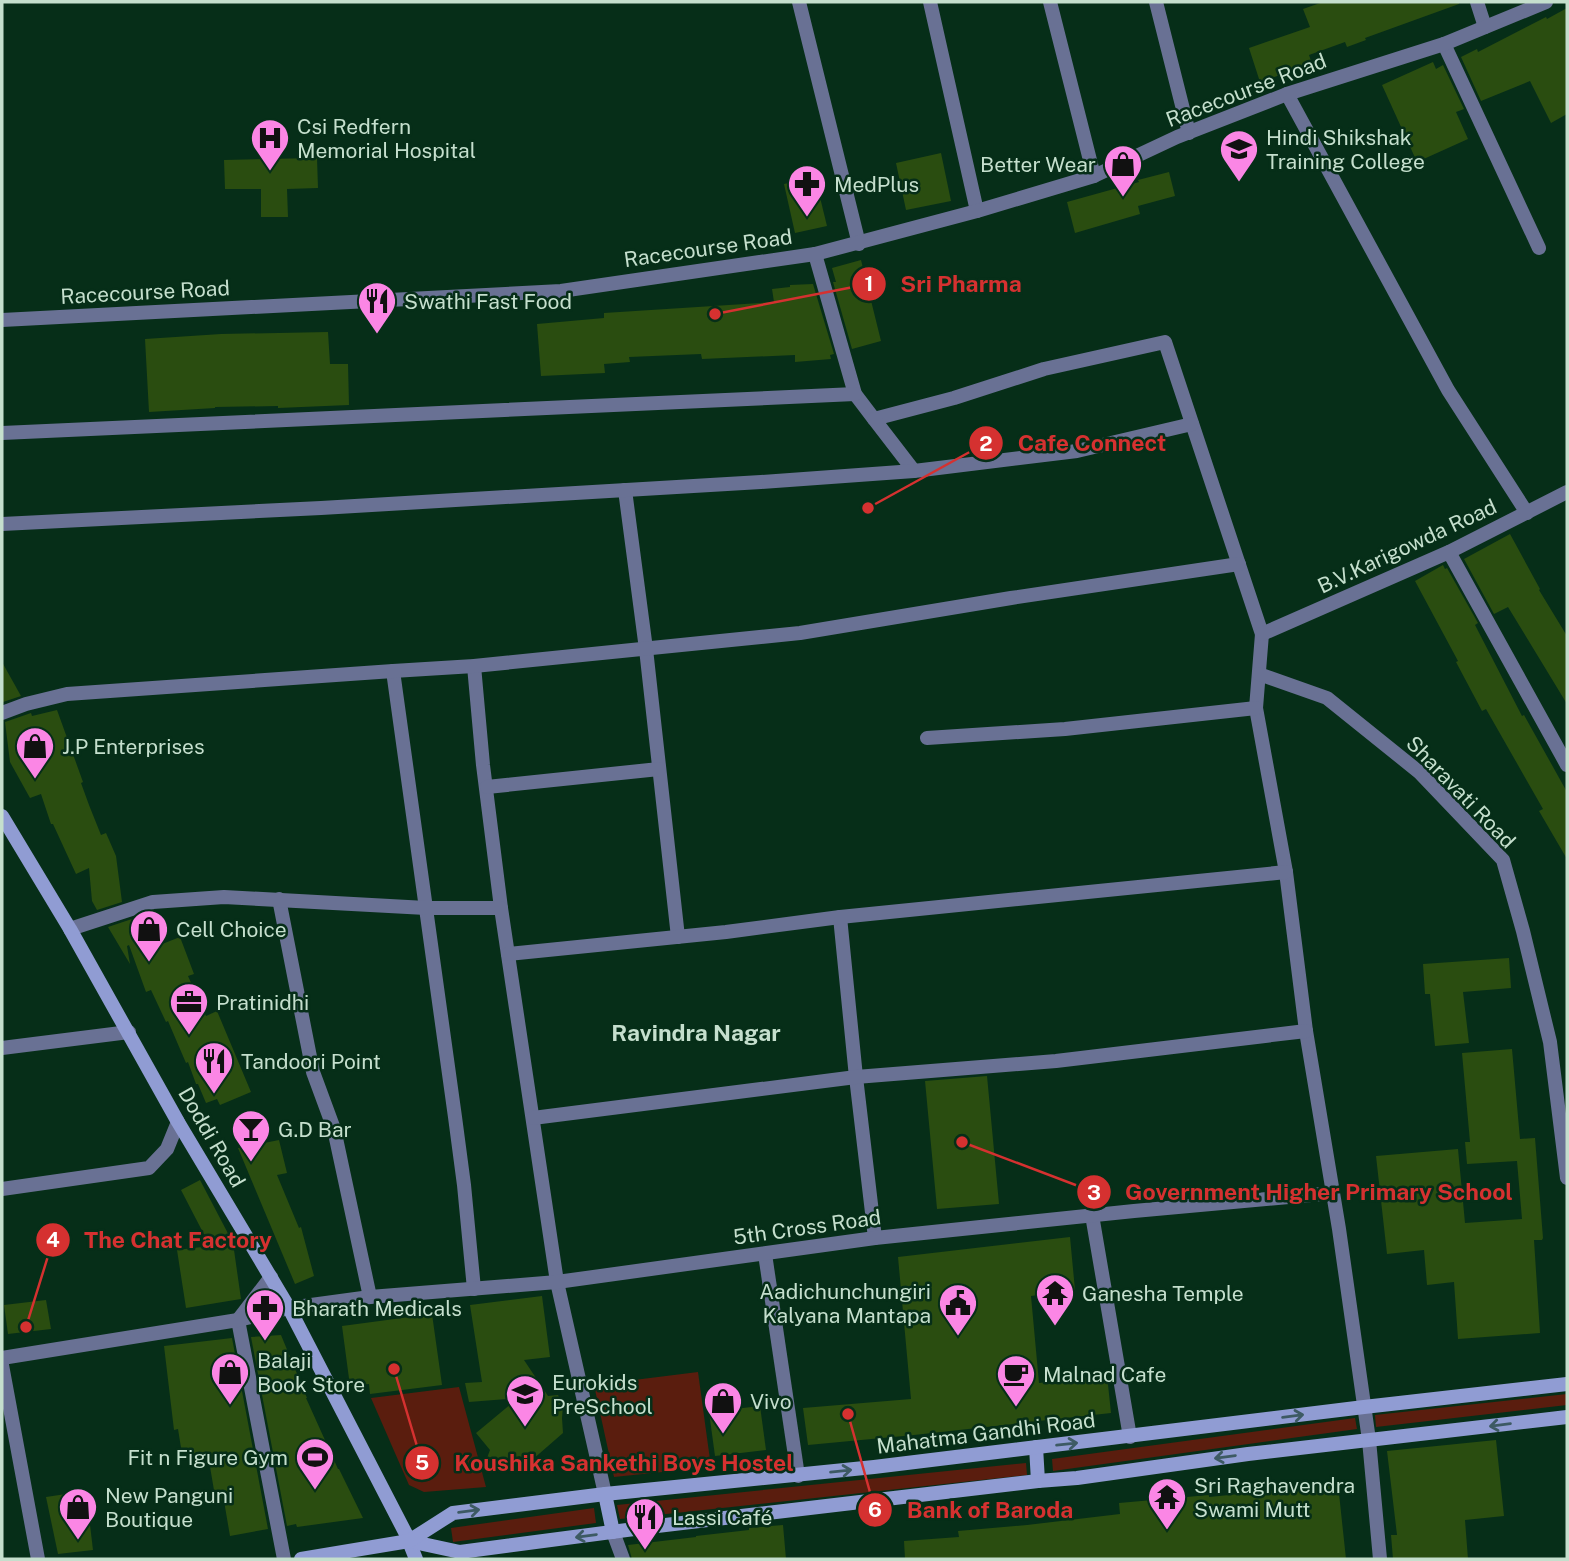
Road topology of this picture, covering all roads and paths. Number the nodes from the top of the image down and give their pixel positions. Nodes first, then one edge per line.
1 (799, 2) edge
2 (930, 2) edge
3 (1050, 2) edge
4 (1156, 2) edge
5 (1477, 2) edge
6 (1546, 2) edge
7 (1485, 27) junction
8 (1444, 44) junction
9 (1287, 94) junction
10 (1189, 133) junction
11 (1094, 176) junction
12 (977, 211) junction
13 (859, 244) junction
14 (1539, 248) dead end
15 (815, 254) junction
16 (2, 320) edge
17 (855, 394) junction
18 (874, 419) junction
19 (1192, 424) junction
20 (2, 433) edge
21 (914, 471) junction
22 (625, 489) junction
23 (1567, 492) edge
24 (1527, 513) junction
25 (2, 524) edge
26 (1449, 552) junction
27 (1239, 564) junction
28 (1262, 634) junction
29 (646, 649) junction
30 (474, 666) junction
31 (393, 671) junction
32 (1259, 674) junction
33 (1256, 708) junction
34 (2, 713) edge
35 (927, 738) dead end
36 (1567, 765) edge
37 (659, 769) junction
38 (487, 787) junction
39 (2, 816) edge
40 (1286, 872) junction
41 (279, 899) junction
42 (426, 908) junction
43 (501, 908) junction
44 (840, 917) junction
45 (70, 929) junction
46 (678, 937) junction
47 (508, 954) junction
48 (1306, 1031) junction
49 (129, 1032) junction
50 (2, 1048) edge
51 (856, 1077) junction
52 (533, 1118) junction
53 (178, 1122) junction
54 (1567, 1178) edge
55 (2, 1189) edge
56 (1332, 1193) junction
57 (1092, 1215) junction
58 (875, 1238) junction
59 (765, 1254) junction
60 (271, 1277) junction
61 (558, 1282) junction
62 (474, 1289) junction
63 (370, 1297) junction
64 (289, 1308) junction
65 (238, 1320) junction
66 (2, 1358) edge
67 (2, 1365) edge
68 (1567, 1384) edge
69 (1364, 1406) junction
70 (1567, 1417) edge
71 (1130, 1437) junction
72 (1369, 1440) junction
73 (1036, 1447) junction
74 (798, 1476) junction
75 (1038, 1481) junction
76 (605, 1494) junction
77 (613, 1532) junction
78 (409, 1541) junction
79 (38, 1559) edge
80 (284, 1559) edge
81 (301, 1559) edge
82 (416, 1559) edge
83 (623, 1559) edge
84 (1380, 1559) edge

1 - 13 street
2 - 12 street
3 - 11 street
4 - 10 street
5 - 7 street
6 - 7 street, Racecourse Road
7 - 8 street, Racecourse Road
8 - 9 street, Racecourse Road
8 - 14 street
9 - 10 street, Racecourse Road
9 - 24 street
10 - 11 street, Racecourse Road
11 - 12 street, Racecourse Road
12 - 13 street, Racecourse Road
13 - 15 street, Racecourse Road
15 - 16 street, Racecourse Road
15 - 17 street
17 - 18 street
17 - 20 street
18 - 19 street
18 - 21 street
19 - 21 street
19 - 27 street
21 - 22 street
22 - 25 street
22 - 29 street
23 - 24 street, B.V.Karigowda Road
24 - 26 street, B.V.Karigowda Road
26 - 28 street, B.V.Karigowda Road
26 - 36 street
27 - 28 street
27 - 29 street
28 - 32 street
29 - 30 street
29 - 37 street
30 - 31 street
30 - 38 street
31 - 34 street
31 - 42 street
32 - 33 street
32 - 54 street, Sharavati Road
33 - 35 street
33 - 40 street
37 - 38 street
37 - 46 street
38 - 43 street
39 - 45 street, Doddi Road
40 - 44 street
40 - 48 street
41 - 42 street
41 - 45 street
41 - 63 street
42 - 43 street
42 - 62 street
43 - 47 street
44 - 46 street
44 - 51 street
45 - 49 street, Doddi Road
46 - 47 street
47 - 52 street
48 - 51 street
48 - 56 street
49 - 50 street
49 - 53 street, Doddi Road
51 - 52 street
51 - 58 street
52 - 61 street
53 - 55 street
53 - 60 street, Doddi Road
56 - 57 street, 5th Cross Road
56 - 69 street
57 - 58 street, 5th Cross Road
57 - 71 street
58 - 59 street, 5th Cross Road
59 - 61 street, 5th Cross Road
59 - 74 street
60 - 64 street, Doddi Road
60 - 65 street
61 - 62 street, 5th Cross Road
61 - 76 street
62 - 63 street, 5th Cross Road
63 - 64 street, 5th Cross Road
64 - 65 street, 5th Cross Road
64 - 78 street, Doddi Road
65 - 66 street, 5th Cross Road
65 - 80 street
67 - 79 street
68 - 69 street, Mahatma Gandhi Road
71 -> 69 street, Mahatma Gandhi Road
69 - 72 street
70 -> 72 street
73 -> 71 street, Mahatma Gandhi Road
72 -> 75 street
72 - 84 street
74 -> 73 street, Mahatma Gandhi Road
73 - 75 street
74 - 76 street, Mahatma Gandhi Road
75 - 77 street
76 - 77 street
78 -> 76 street, Mahatma Gandhi Road
77 -> 78 street
77 - 83 street
78 - 81 street
78 - 82 street, Doddi Road

